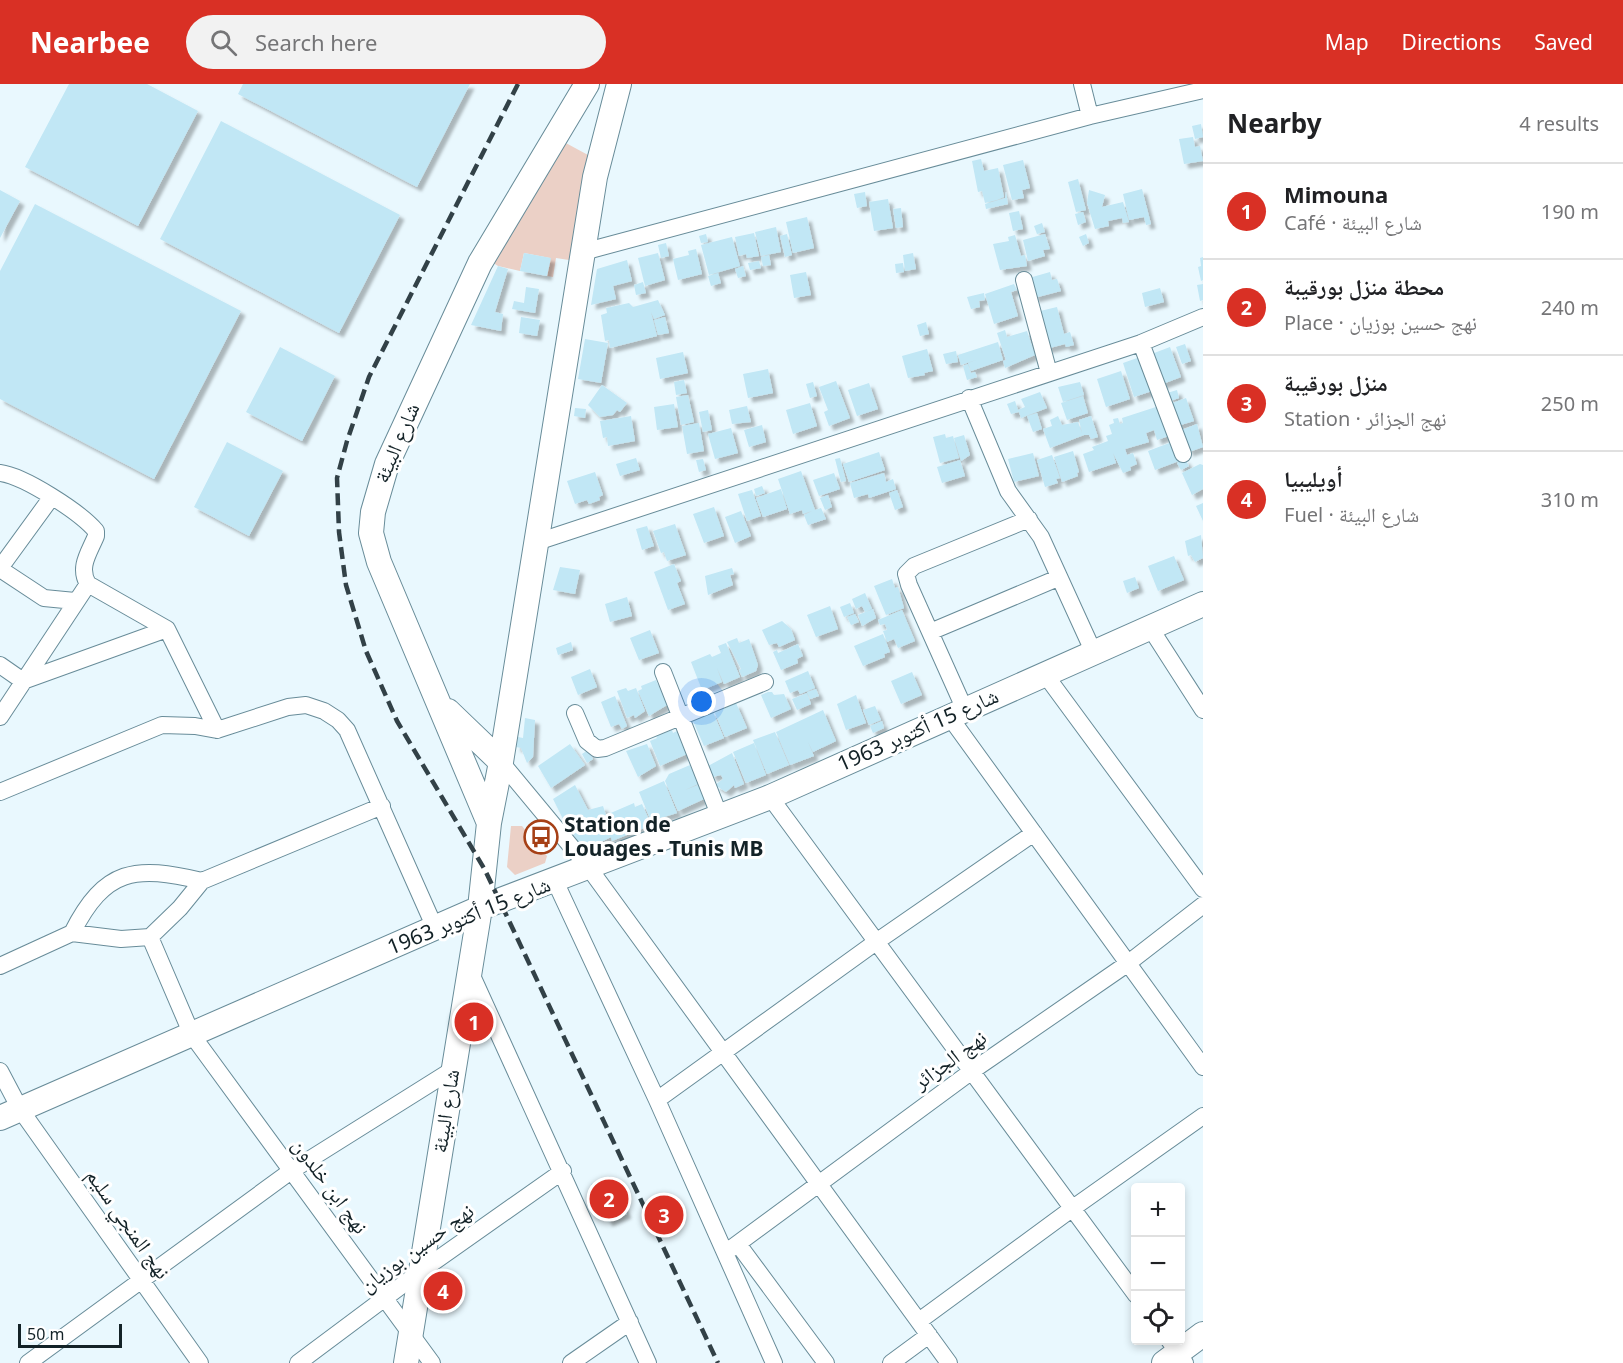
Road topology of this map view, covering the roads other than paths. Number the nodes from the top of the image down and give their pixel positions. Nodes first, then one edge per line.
1 (587, 84) edge
2 (619, 84) edge
3 (1082, 84) edge
4 (1203, 90) edge
5 (1090, 116) junction
6 (583, 252) junction
7 (1024, 280) dead end
8 (1203, 317) edge
9 (1140, 343) junction
10 (1048, 373) junction
11 (969, 398) junction
12 (1183, 453) dead end
13 (0, 474) edge
14 (51, 498) junction
15 (1029, 519) junction
16 (537, 542) junction
17 (0, 568) edge
18 (1058, 578) junction
19 (88, 584) junction
20 (75, 601) junction
21 (1203, 604) edge
22 (1149, 626) junction
23 (167, 629) junction
24 (930, 632) junction
25 (1093, 651) junction
26 (0, 665) edge
27 (663, 672) dead end
28 (1044, 673) junction
29 (23, 681) junction
30 (765, 682) dead end
31 (437, 698) junction
32 (1203, 710) edge
33 (575, 713) dead end
34 (957, 713) junction
35 (680, 716) junction
36 (0, 717) edge
37 (217, 730) junction
38 (501, 762) junction
39 (0, 792) edge
40 (770, 797) junction
41 (382, 806) junction
42 (720, 818) junction
43 (489, 823) junction
44 (1034, 833) junction
45 (589, 868) junction
46 (201, 881) junction
47 (555, 881) junction
48 (1203, 889) edge
49 (1203, 905) edge
50 (480, 908) junction
51 (435, 928) junction
52 (72, 933) junction
53 (150, 937) junction
54 (876, 942) junction
55 (1127, 964) junction
56 (0, 966) edge
57 (469, 968) junction
58 (192, 1035) junction
59 (722, 1052) junction
60 (1203, 1068) edge
61 (452, 1070) junction
62 (0, 1071) edge
63 (972, 1071) junction
64 (657, 1100) junction
65 (10, 1113) edge
66 (1203, 1116) edge
67 (291, 1171) junction
68 (563, 1171) junction
69 (819, 1185) junction
70 (1073, 1208) junction
71 (731, 1249) junction
72 (421, 1271) junction
73 (140, 1281) junction
74 (1134, 1291) edge
75 (385, 1299) junction
76 (919, 1321) junction
77 (630, 1322) junction
78 (411, 1334) junction
79 (1203, 1334) edge
80 (929, 1335) junction
81 (1174, 1355) edge
82 (28, 1363) edge
83 (200, 1363) edge
84 (298, 1363) edge
85 (406, 1363) edge
86 (432, 1363) edge
87 (571, 1363) edge
88 (648, 1363) edge
89 (774, 1363) edge
90 (826, 1363) edge
91 (891, 1363) edge
92 (949, 1363) edge

1 - 31 main road, شارع البيئة
2 - 6 main road, شارع البيئة
3 - 5 street
4 - 5 street
5 - 6 street
6 - 16 main road, شارع البيئة
7 - 10 street
8 - 9 street
9 - 10 street
9 - 12 street
10 - 11 street
11 - 15 street
11 - 16 street
13 - 14 street
14 - 17 street
14 - 19 street
15 - 18 street
15 - 24 street
16 - 38 main road, شارع البيئة
17 - 20 street
18 - 24 street
18 - 25 street
19 - 20 street
19 - 23 street
20 - 29 street
21 - 22 main road, شارع 15 أكتوبر 1963
22 - 25 main road, شارع 15 أكتوبر 1963
22 - 32 street
23 - 29 street
23 - 37 street
24 - 34 street
25 - 28 main road, شارع 15 أكتوبر 1963
26 - 29 street
27 - 35 street
28 - 34 main road, شارع 15 أكتوبر 1963
28 - 48 street
29 - 36 street
30 - 35 street
31 - 38 main road
31 - 43 main road, شارع البيئة
33 - 35 street
34 - 40 main road, شارع 15 أكتوبر 1963
34 - 44 street
35 - 42 street
37 - 39 street
37 - 41 street
38 - 43 main road, شارع البيئة
38 - 45 street
40 - 42 main road, شارع 15 أكتوبر 1963
40 - 54 street
41 - 46 street
41 - 51 street
42 - 45 main road, شارع 15 أكتوبر 1963
43 - 50 main road, شارع البيئة
44 - 54 street
44 - 55 street
45 - 47 main road, شارع 15 أكتوبر 1963
45 - 59 street
46 - 52 street
46 - 53 street
47 - 50 main road, شارع 15 أكتوبر 1963
47 - 64 street
49 - 55 street, نهج الجزائر
50 - 51 main road, شارع 15 أكتوبر 1963
50 - 57 main road, شارع البيئة
51 - 58 main road, شارع 15 أكتوبر 1963
52 - 53 street
52 - 56 street
53 - 58 street, نهج ابن خلدون
54 - 59 street
54 - 63 street
55 - 60 street
55 - 63 street, نهج الجزائر
57 - 61 main road, شارع البيئة
57 - 68 street
58 - 65 main road, شارع 15 أكتوبر 1963
58 - 67 street, نهج ابن خلدون
59 - 64 street
59 - 69 street
61 - 67 street
61 - 72 main road, شارع البيئة
62 - 65 street, نهج المنجي سليم
63 - 69 street, نهج الجزائر
63 - 70 street
64 - 71 street
65 - 73 street, نهج المنجي سليم
66 - 70 street
67 - 73 street
67 - 75 street, نهج ابن خلدون
68 - 72 street, نهج حسين بوزيان
68 - 77 street
69 - 71 street, نهج الجزائر
69 - 76 street
70 - 74 street
70 - 76 street
71 - 89 street
71 - 90 street
72 - 75 street, نهج حسين بوزيان
72 - 78 main road, شارع البيئة
73 - 82 street
73 - 83 street, نهج المنجي سليم
75 - 78 street, نهج ابن خلدون
75 - 84 street, نهج حسين بوزيان
76 - 80 street
77 - 87 street
77 - 88 street
78 - 85 main road, شارع البيئة
78 - 86 street, نهج ابن خلدون
79 - 81 main road
80 - 91 street
80 - 92 street

